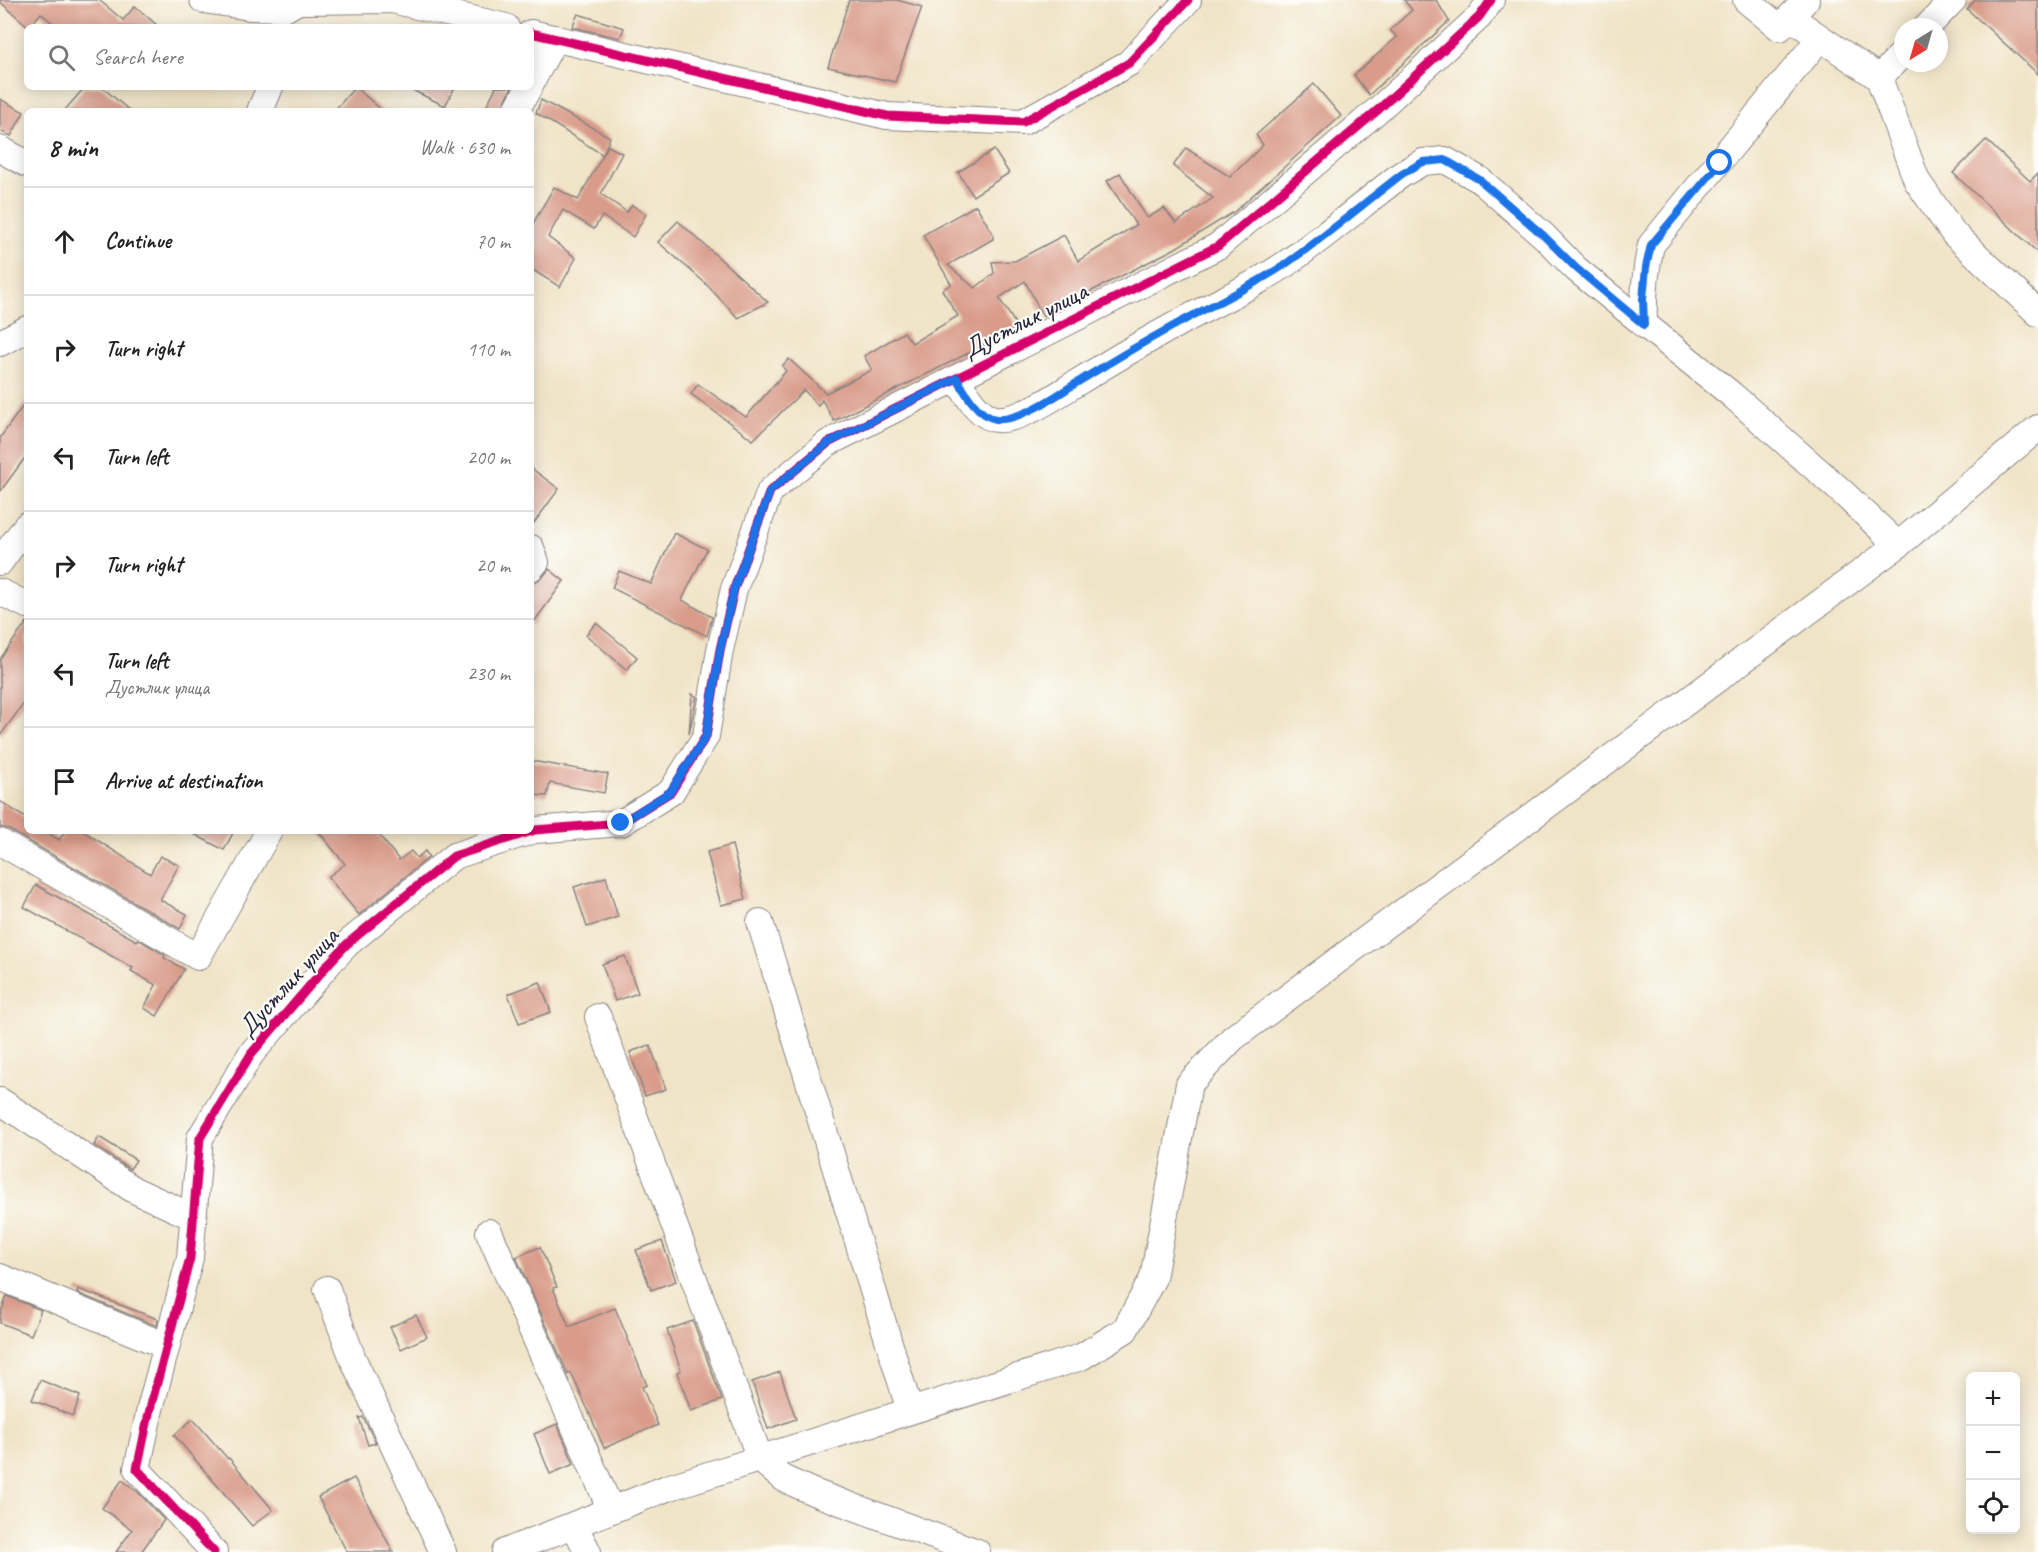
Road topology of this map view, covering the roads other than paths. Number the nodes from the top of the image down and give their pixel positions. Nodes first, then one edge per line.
1 (203, 0) edge
2 (1491, 0) edge
3 (1746, 0) edge
4 (1953, 0) edge
5 (1184, 1) edge
6 (251, 3) edge
7 (292, 9) edge
8 (1798, 9) edge
9 (1936, 18) edge
10 (493, 24) edge
11 (543, 36) edge
12 (1820, 38) junction
13 (1894, 62) edge
14 (534, 71) edge
15 (1879, 78) junction
16 (269, 90) edge
17 (527, 90) edge
18 (261, 108) edge
19 (518, 108) edge
20 (0, 149) edge
21 (24, 162) edge
22 (2038, 313) edge
23 (1644, 325) junction
24 (24, 331) edge
25 (0, 343) edge
26 (957, 378) junction
27 (2038, 428) edge
28 (24, 529) edge
29 (1898, 545) junction
30 (0, 562) edge
31 (0, 592) edge
32 (24, 604) edge
33 (534, 830) edge
34 (267, 834) edge
35 (522, 834) edge
36 (0, 842) edge
37 (760, 922) dead end
38 (598, 1017) dead end
39 (0, 1101) edge
40 (193, 1217) junction
41 (489, 1232) dead end
42 (0, 1277) edge
43 (327, 1289) dead end
44 (166, 1346) junction
45 (910, 1411) junction
46 (760, 1459) junction
47 (611, 1510) junction
48 (574, 1525) junction
49 (214, 1552) edge
50 (443, 1552) edge
51 (505, 1552) edge
52 (588, 1552) edge
53 (977, 1552) edge

1 - 6 street
2 - 26 street, Дустлик улица
3 - 8 street
4 - 9 street
5 - 11 street
6 - 7 street
7 - 10 street
8 - 12 street
11 - 14 street
12 - 15 street
12 - 23 street
13 - 15 street
15 - 22 street
16 - 18 street
17 - 19 street
20 - 21 street
23 - 26 street
23 - 29 street
24 - 25 street
26 - 33 street, Дустлик улица
27 - 29 street
28 - 30 street
29 - 45 street
31 - 32 street
34 - 36 street
35 - 40 street, Дустлик улица
37 - 45 street
38 - 46 street
39 - 40 street
40 - 44 street, Дустлик улица
41 - 47 street
42 - 44 street
43 - 50 street
44 - 49 street, Дустлик улица
45 - 46 street
46 - 47 street
46 - 53 street
47 - 48 street
48 - 51 street
48 - 52 street

